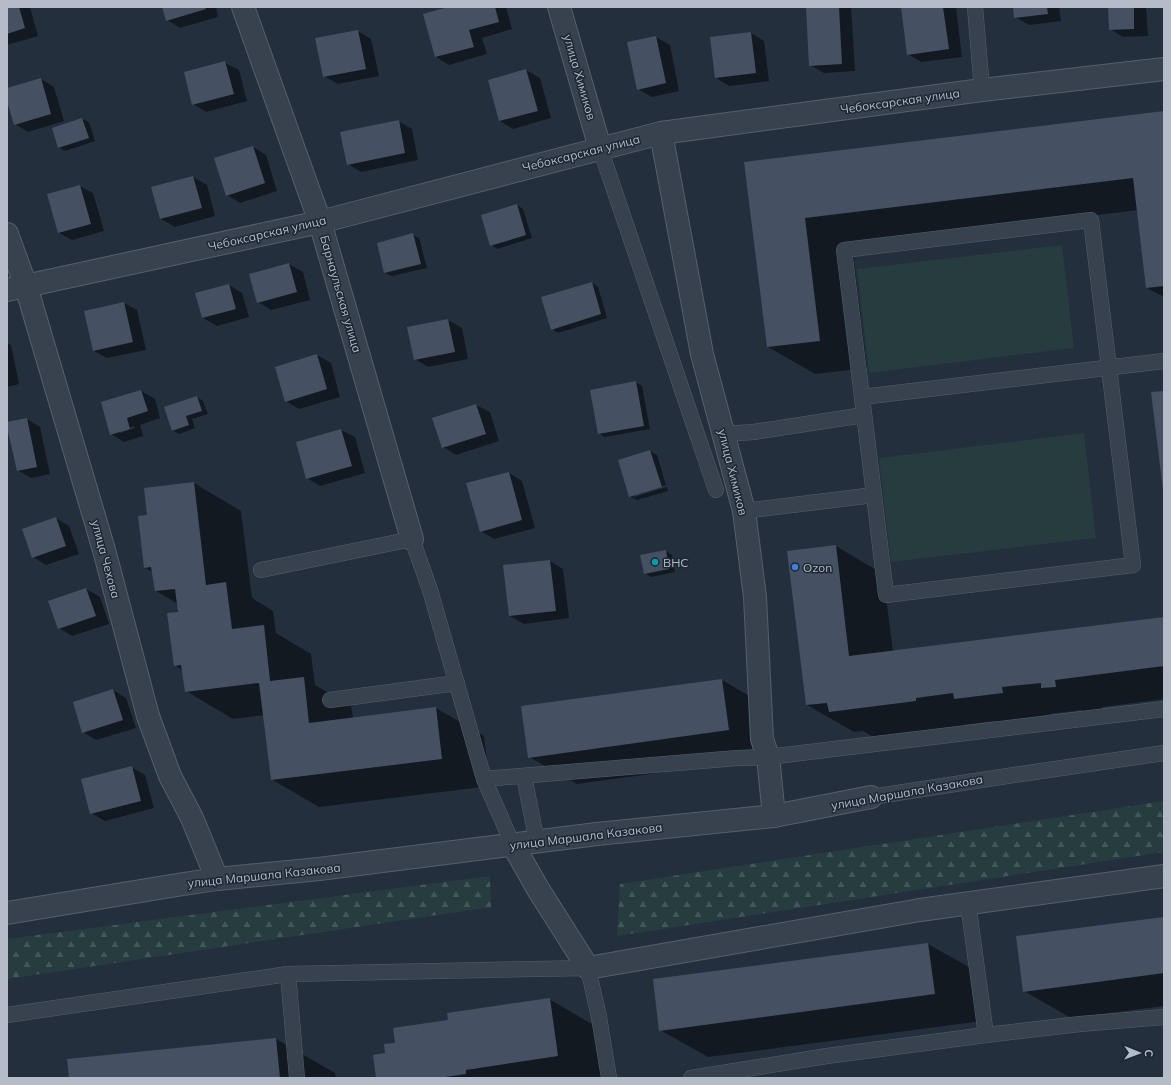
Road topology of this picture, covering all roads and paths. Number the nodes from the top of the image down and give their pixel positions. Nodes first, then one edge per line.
1 (243, 7) edge
2 (560, 7) edge
3 (975, 7) edge
4 (1164, 69) edge
5 (982, 90) junction
6 (661, 133) junction
7 (600, 148) junction
8 (320, 222) junction
9 (7, 234) edge
10 (16, 288) edge
11 (1164, 361) edge
12 (1109, 367) junction
13 (862, 398) junction
14 (864, 416) junction
15 (724, 434) junction
16 (716, 490) dead end
17 (874, 495) junction
18 (744, 511) junction
19 (412, 539) junction
20 (261, 570) dead end
21 (457, 683) junction
22 (330, 700) dead end
23 (1164, 709) edge
24 (1164, 753) edge
25 (768, 757) junction
26 (524, 776) junction
27 (484, 779) junction
28 (871, 797) joint
29 (774, 816) junction
30 (537, 842) junction
31 (513, 845) junction
32 (1164, 876) edge
33 (217, 879) junction
34 (968, 903) junction
35 (7, 913) edge
36 (588, 968) junction
37 (288, 974) junction
38 (7, 1015) edge
39 (1164, 1017) edge
40 (986, 1035) junction
41 (297, 1078) edge
42 (609, 1078) edge
43 (691, 1078) edge

1 - 8 street, Барнаульская улица
2 - 7 street, улица Химиков
3 - 5 lane
4 - 5 street, Чебоксарская улица
5 - 6 street, Чебоксарская улица
6 - 7 street, Чебоксарская улица
6 - 15 street, улица Химиков
7 - 8 street, Чебоксарская улица
7 - 16 lane
8 - 10 street, Чебоксарская улица
8 - 19 street, Барнаульская улица
9 - 10 street, улица Чехова
10 - 33 street, улица Чехова
11 - 12 lane
12 - 13 lane
12 - 13 lane
12 - 17 lane
13 - 14 lane
14 - 15 lane
14 - 17 lane
15 - 18 street, улица Химиков
17 - 18 lane
18 - 25 street, улица Химиков
19 - 20 lane
19 - 21 lane
21 - 22 lane
21 - 27 lane
23 - 25 lane
24 - 28 lane, улица Маршала Казакова
25 - 26 lane
25 - 29 street, улица Химиков
26 - 27 lane
26 - 30 lane
27 - 31 lane
28 - 29 street, улица Маршала Казакова
29 - 30 street, улица Маршала Казакова
30 - 31 street, улица Маршала Казакова
31 - 33 street, улица Маршала Казакова
31 - 36 street
32 - 34 street
33 - 35 street, улица Маршала Казакова
34 - 36 street
34 - 40 lane
36 - 37 lane
36 - 42 lane
37 - 38 lane
37 - 41 lane
39 - 40 lane
40 - 43 lane

